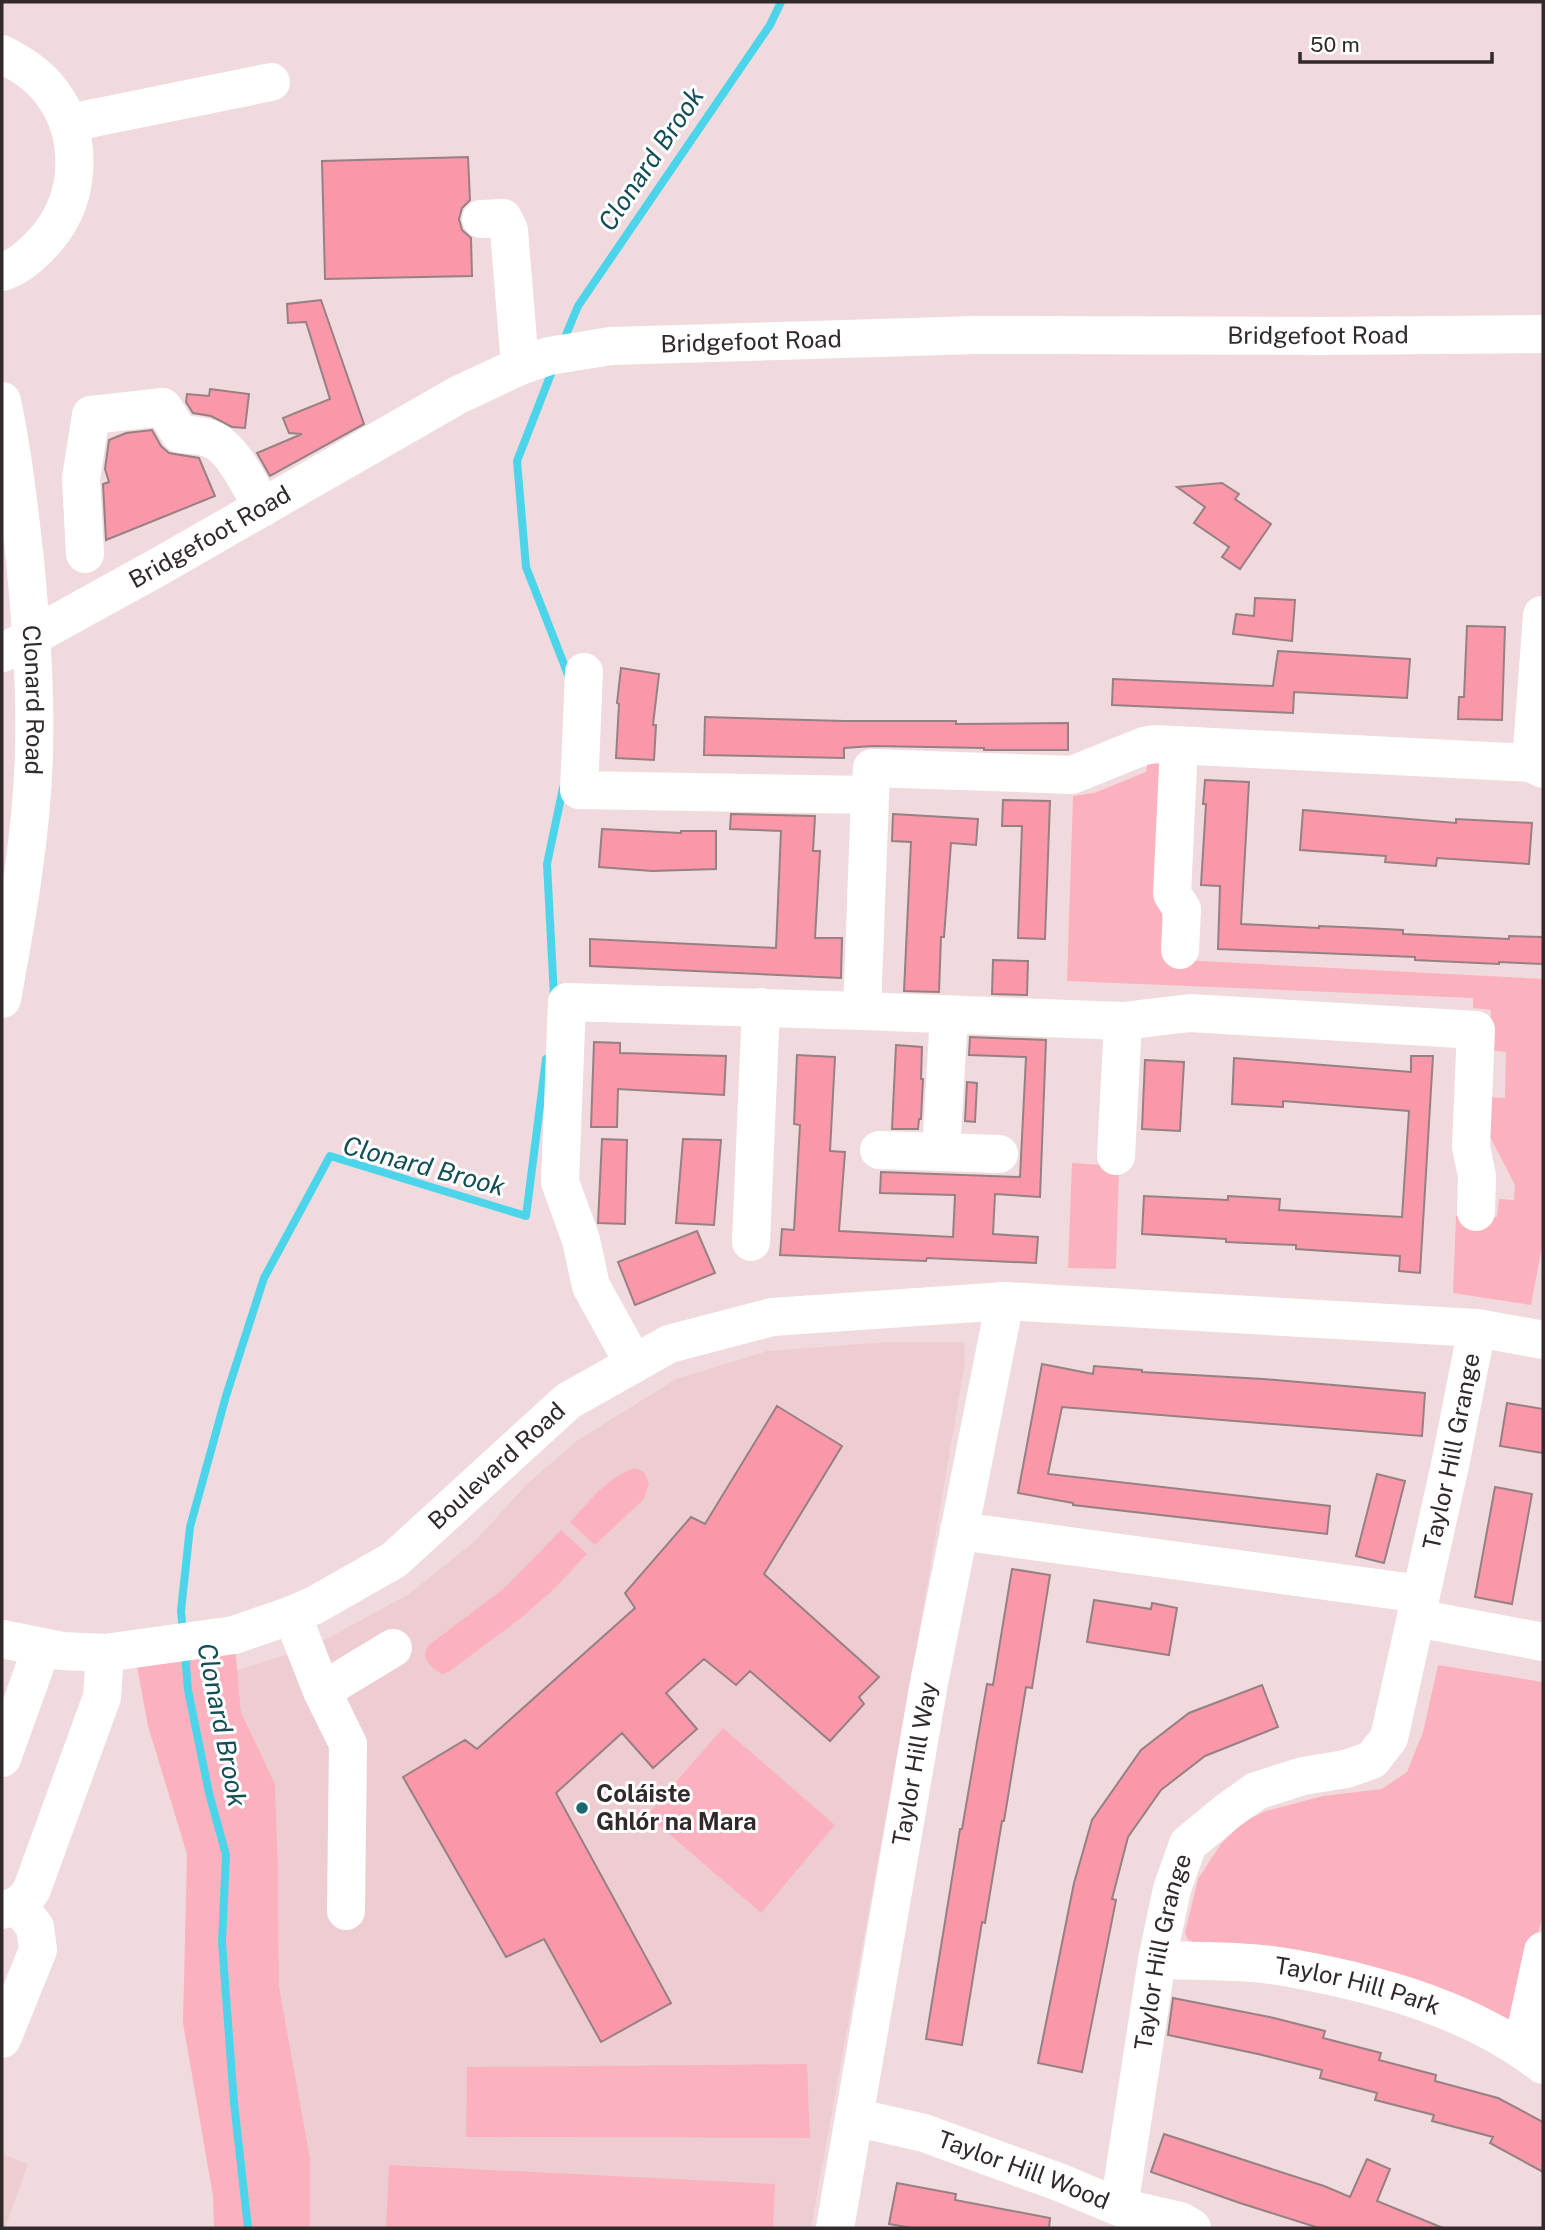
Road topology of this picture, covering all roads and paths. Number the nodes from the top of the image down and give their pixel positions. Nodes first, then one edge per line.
1 (2, 54) edge
2 (271, 82) dead end
3 (69, 123) junction
4 (481, 219) dead end
5 (2, 272) edge
6 (1543, 334) edge
7 (520, 366) junction
8 (2, 401) edge
9 (262, 508) junction
10 (85, 554) dead end
11 (1542, 615) edge
12 (17, 645) edge
13 (584, 672) dead end
14 (1179, 745) junction
15 (1537, 766) edge
16 (870, 795) junction
17 (1180, 950) dead end
18 (2, 999) edge
19 (761, 1007) junction
20 (862, 1011) junction
21 (948, 1014) junction
22 (1123, 1021) junction
23 (879, 1150) dead end
24 (941, 1152) junction
25 (999, 1154) dead end
26 (1116, 1156) dead end
27 (1469, 1187) dead end
28 (751, 1242) dead end
29 (1005, 1301) junction
30 (1477, 1328) junction
31 (1543, 1340) edge
32 (634, 1364) junction
33 (959, 1531) junction
34 (1418, 1606) junction
35 (292, 1615) junction
36 (2, 1639) edge
37 (1543, 1642) edge
38 (42, 1647) junction
39 (393, 1648) dead end
40 (105, 1653) junction
41 (322, 1691) junction
42 (2, 1758) edge
43 (10, 1907) edge
44 (346, 1911) dead end
45 (1543, 1951) edge
46 (1157, 1960) junction
47 (2, 2039) edge
48 (1533, 2057) edge
49 (854, 2117) junction
50 (1119, 2207) junction
51 (835, 2228) edge
52 (1192, 2228) edge

1 - 3 street
2 - 3 street
3 - 5 street
4 - 7 street
6 - 7 street, Bridgefoot Road
7 - 9 street, Bridgefoot Road
8 - 12 street, Clonard Road
9 - 10 street
9 - 12 street, Bridgefoot Road
11 - 15 street
12 - 18 street, Clonard Road
13 - 16 street
14 - 15 street
14 - 16 street
14 - 17 street
16 - 20 street
19 - 20 street
19 - 28 street
19 - 32 street
20 - 21 street
21 - 22 street
21 - 24 street
22 - 26 street
22 - 27 street
23 - 24 street
24 - 25 street
29 - 30 street, Boulevard Road
29 - 32 street, Boulevard Road
29 - 33 street, Taylor Hill Way
30 - 31 street, Boulevard Road
30 - 34 street, Taylor Hill Grange
32 - 35 street, Boulevard Road
33 - 34 street
33 - 49 street, Taylor Hill Way
34 - 37 street
34 - 46 street, Taylor Hill Grange
35 - 40 street, Boulevard Road
35 - 41 street
36 - 38 street, Boulevard Road
38 - 40 street, Boulevard Road
38 - 42 street
39 - 41 street
40 - 43 street
41 - 44 street
43 - 47 street
45 - 48 street
46 - 48 street, Taylor Hill Park
46 - 50 street, Taylor Hill Grange
49 - 50 street, Taylor Hill Wood
49 - 51 street, Taylor Hill Way
50 - 52 street, Taylor Hill Wood

